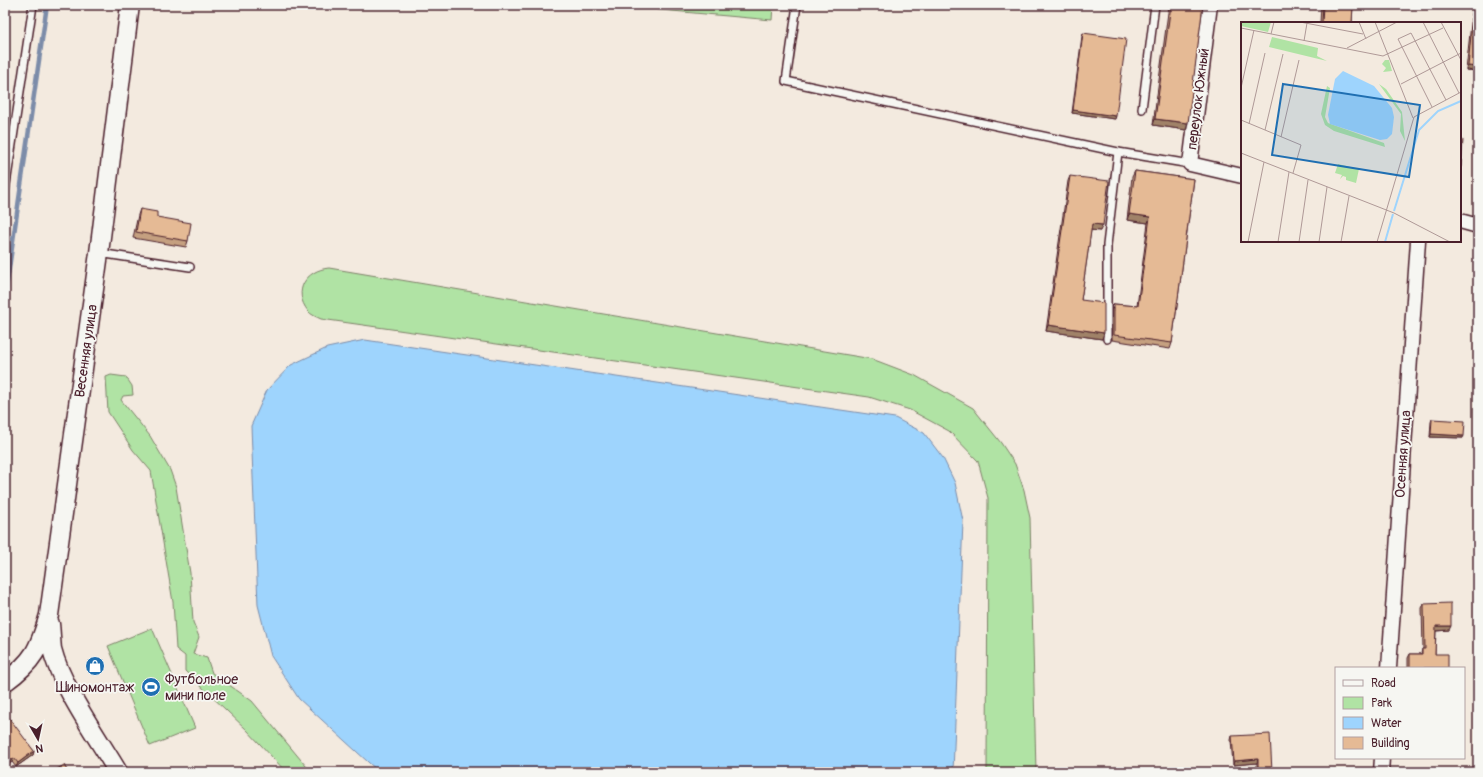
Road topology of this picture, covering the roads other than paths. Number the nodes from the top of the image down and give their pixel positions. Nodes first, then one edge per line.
1 (33, 5) edge
2 (130, 5) edge
3 (797, 5) edge
4 (1155, 5) edge
5 (1210, 5) edge
6 (1142, 109) dead end
7 (1118, 152) junction
8 (1190, 164) junction
9 (1241, 176) edge
10 (5, 191) edge
11 (1461, 221) edge
12 (1478, 226) edge
13 (1418, 242) edge
14 (99, 253) junction
15 (190, 267) dead end
16 (1107, 339) dead end
17 (49, 615) junction
18 (1389, 667) edge
19 (5, 682) edge
20 (1382, 759) edge
21 (118, 772) edge
22 (1381, 772) edge

1 - 10 lane
2 - 14 street, Весенняя улица
3 - 7 lane
4 - 6 lane
5 - 8 street, переулок Южный
7 - 8 lane
7 - 16 lane
8 - 9 street, переулок Южный
11 - 12 street
13 - 18 street, Осенняя улица
14 - 15 lane
14 - 17 street, Весенняя улица
17 - 19 street, Весенняя улица
17 - 21 street
20 - 22 street

